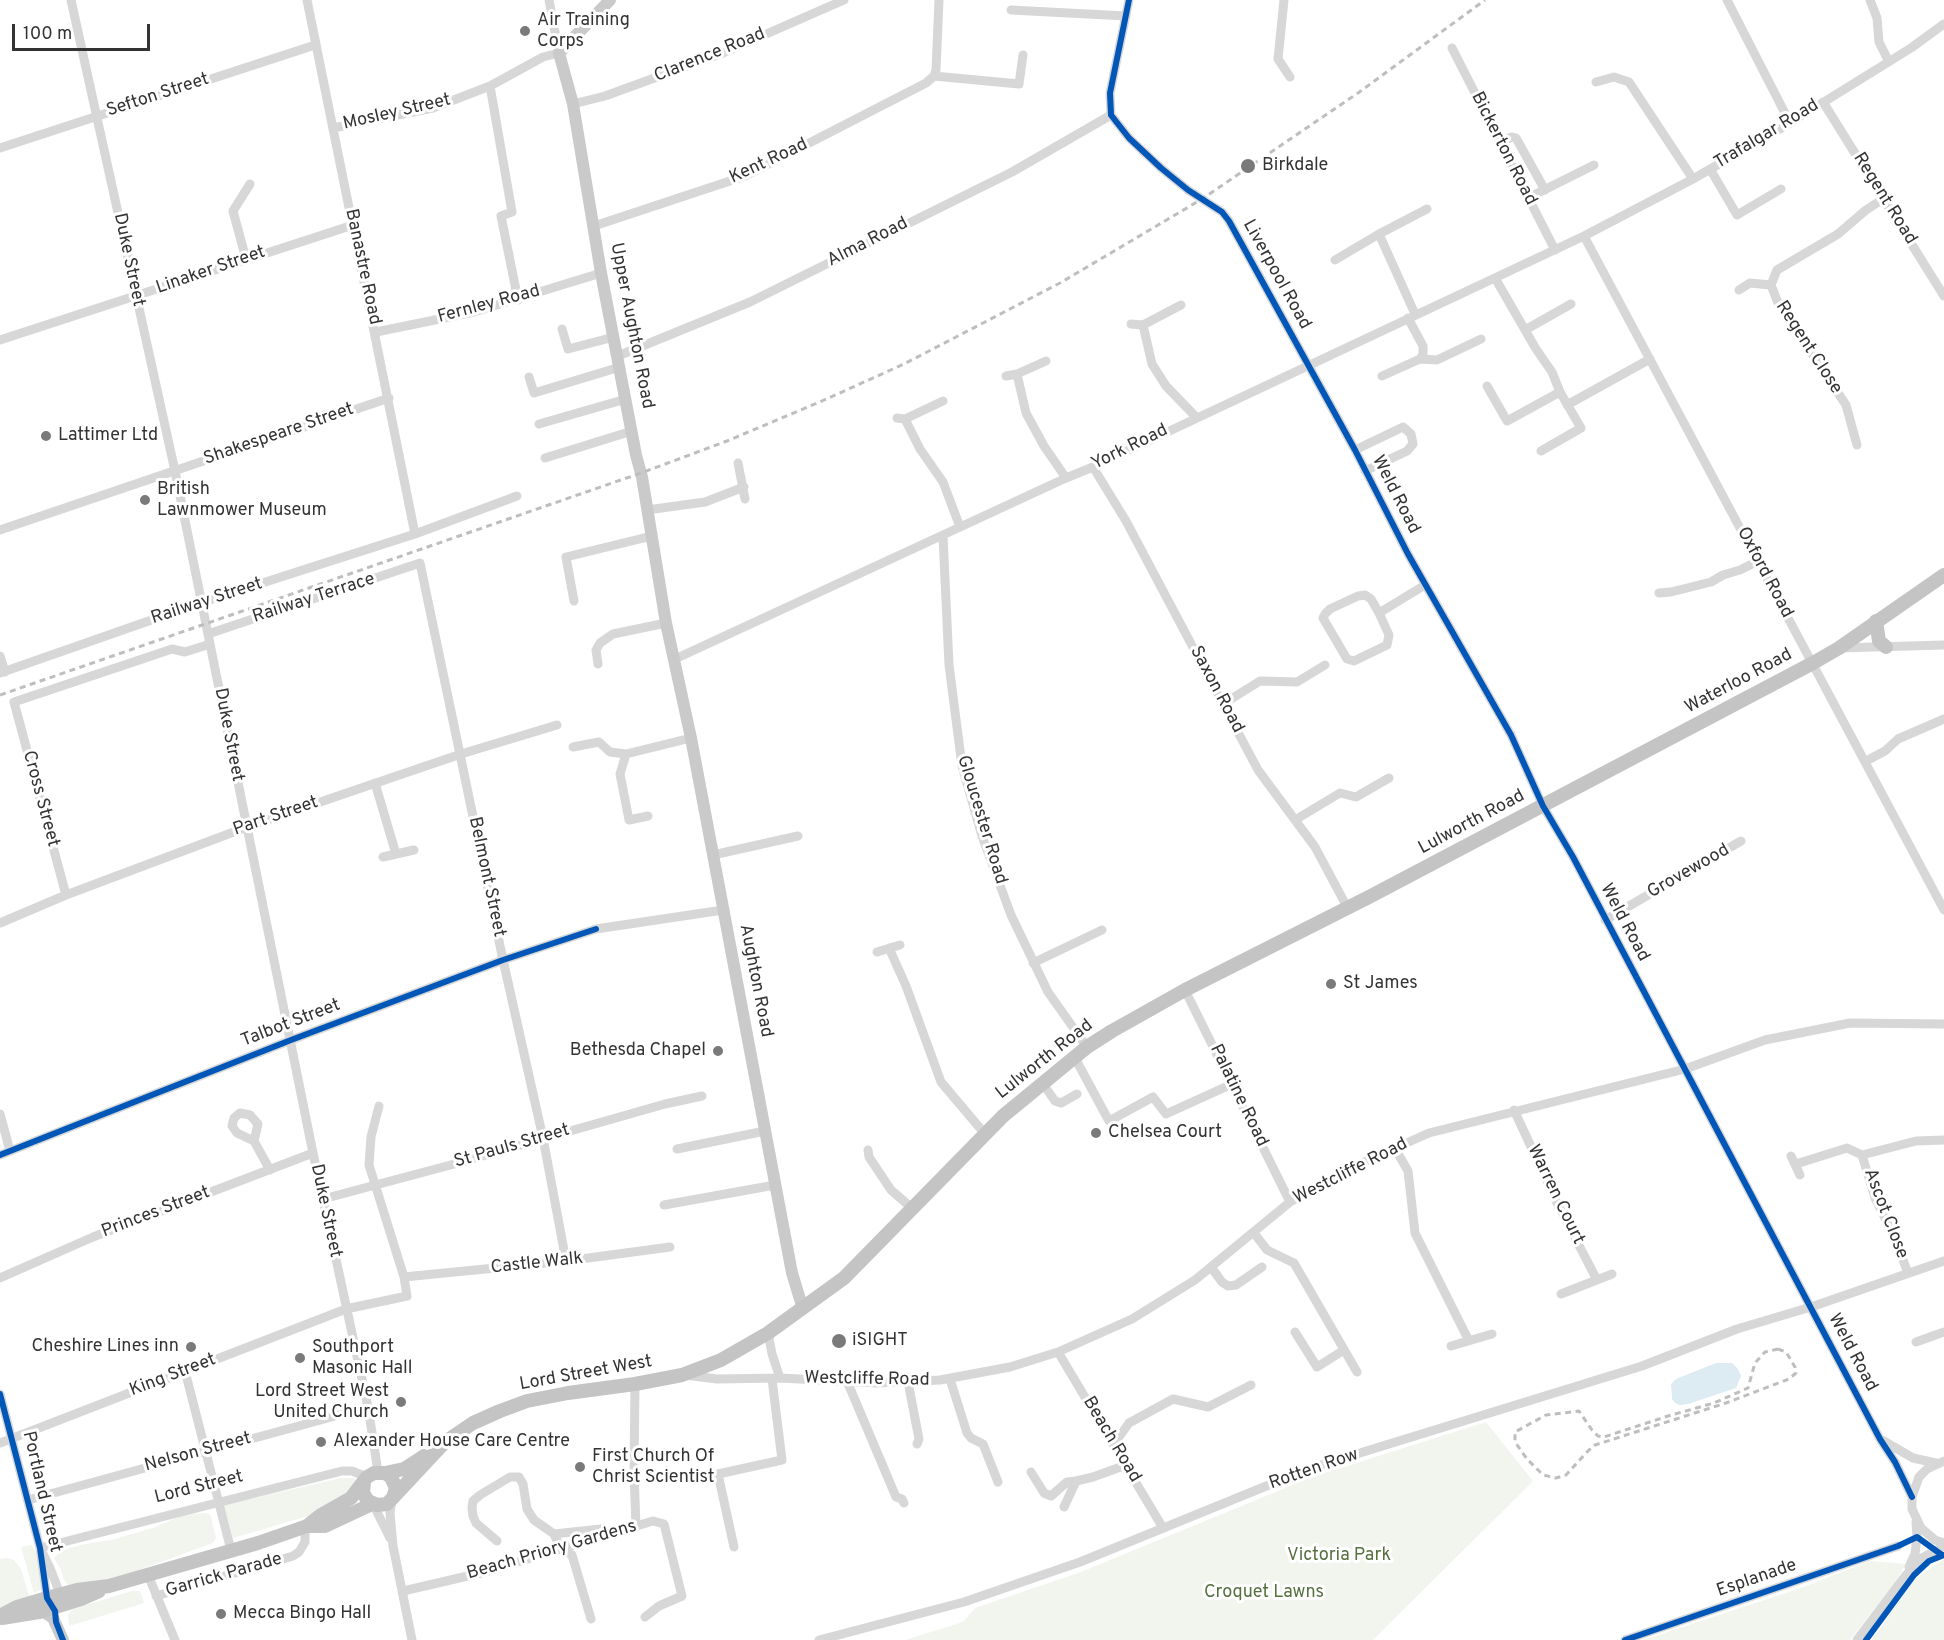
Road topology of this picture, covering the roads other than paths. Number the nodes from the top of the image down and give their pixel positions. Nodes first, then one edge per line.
1 (71, 0) edge
2 (307, 0) edge
3 (549, 0) edge
4 (610, 0) edge
5 (844, 0) edge
6 (939, 0) edge
7 (1129, 0) edge
8 (1284, 0) edge
9 (1727, 0) edge
10 (1870, 0) edge
11 (1011, 10) dead end
12 (1126, 16) junction
13 (1944, 24) edge
14 (315, 45) junction
15 (1452, 48) dead end
16 (559, 53) junction
17 (1023, 55) dead end
18 (1888, 60) junction
19 (934, 76) junction
20 (1290, 77) dead end
21 (1596, 82) dead end
22 (490, 86) junction
23 (1823, 102) junction
24 (573, 104) junction
25 (1111, 115) junction
26 (96, 116) junction
27 (1790, 123) junction
28 (333, 128) junction
29 (1500, 141) junction
30 (0, 148) edge
31 (1594, 165) dead end
32 (1710, 169) junction
33 (1693, 179) junction
34 (250, 183) dead end
35 (1781, 189) dead end
36 (1545, 190) junction
37 (1528, 198) junction
38 (1883, 199) junction
39 (1427, 208) dead end
40 (353, 225) junction
41 (594, 226) junction
42 (1379, 234) junction
43 (1584, 236) junction
44 (1555, 250) junction
45 (246, 259) junction
46 (1335, 260) dead end
47 (601, 273) junction
48 (1496, 278) junction
49 (1771, 285) junction
50 (1739, 290) dead end
51 (1944, 296) edge
52 (136, 297) junction
53 (519, 300) junction
54 (1571, 304) dead end
55 (1181, 305) dead end
56 (1412, 316) junction
57 (1131, 324) dead end
58 (1143, 325) junction
59 (562, 328) dead end
60 (1525, 330) junction
61 (375, 332) junction
62 (614, 337) junction
63 (1481, 339) dead end
64 (0, 340) edge
65 (1420, 359) junction
66 (1650, 359) junction
67 (1046, 360) dead end
68 (619, 361) junction
69 (1309, 364) junction
70 (1017, 374) junction
71 (1006, 376) dead end
72 (1382, 376) dead end
73 (529, 377) dead end
74 (1487, 386) dead end
75 (1560, 392) junction
76 (388, 398) junction
77 (626, 399) junction
78 (943, 401) dead end
79 (1567, 405) junction
80 (1196, 417) junction
81 (539, 424) dead end
82 (632, 431) junction
83 (1857, 445) dead end
84 (1356, 450) junction
85 (1542, 451) dead end
86 (545, 458) dead end
87 (738, 463) dead end
88 (1092, 467) junction
89 (175, 471) junction
90 (1365, 471) junction
91 (1066, 477) junction
92 (744, 488) junction
93 (518, 496) dead end
94 (745, 499) dead end
95 (647, 510) junction
96 (960, 528) junction
97 (0, 530) edge
98 (415, 534) junction
99 (652, 536) junction
100 (943, 536) junction
101 (1758, 561) junction
102 (420, 563) joint
103 (1944, 575) edge
104 (1425, 585) junction
105 (1659, 592) dead end
106 (574, 601) dead end
107 (200, 603) junction
108 (1379, 613) junction
109 (1876, 621) junction
110 (666, 623) junction
111 (209, 639) junction
112 (1944, 645) edge
113 (1886, 647) junction
114 (1839, 648) junction
115 (0, 656) edge
116 (675, 659) junction
117 (1813, 663) junction
118 (598, 664) dead end
119 (1325, 665) dead end
120 (2, 673) edge
121 (14, 702) joint
122 (1223, 704) junction
123 (1944, 719) edge
124 (557, 725) dead end
125 (691, 738) junction
126 (573, 747) dead end
127 (461, 754) junction
128 (626, 754) junction
129 (1866, 761) junction
130 (1389, 778) dead end
131 (375, 783) junction
132 (1543, 806) junction
133 (648, 816) dead end
134 (1295, 820) junction
135 (247, 827) junction
136 (798, 837) dead end
137 (1741, 841) dead end
138 (414, 850) dead end
139 (396, 854) junction
140 (713, 855) junction
141 (383, 857) dead end
142 (1940, 893) edge
143 (66, 895) junction
144 (1347, 907) junction
145 (723, 910) junction
146 (1944, 910) edge
147 (1605, 920) junction
148 (0, 923) edge
149 (1102, 930) dead end
150 (900, 945) dead end
151 (889, 948) junction
152 (877, 952) dead end
153 (503, 960) junction
154 (1034, 963) junction
155 (1185, 990) junction
156 (1944, 1024) edge
157 (291, 1040) junction
158 (1087, 1047) junction
159 (1075, 1058) junction
160 (1685, 1069) junction
161 (1043, 1084) junction
162 (1232, 1084) junction
163 (1077, 1094) dead end
164 (702, 1096) dead end
165 (379, 1106) dead end
166 (1514, 1110) junction
167 (0, 1113) edge
168 (765, 1131) junction
169 (985, 1134) junction
170 (543, 1138) junction
171 (254, 1140) dead end
172 (1944, 1140) edge
173 (1395, 1148) junction
174 (677, 1149) dead end
175 (868, 1150) dead end
176 (10, 1151) junction
177 (313, 1153) junction
178 (0, 1155) edge
179 (1862, 1155) junction
180 (270, 1170) junction
181 (1800, 1175) dead end
182 (376, 1185) junction
183 (775, 1185) junction
184 (323, 1199) junction
185 (1290, 1202) junction
186 (664, 1205) dead end
187 (913, 1209) junction
188 (1254, 1233) junction
189 (670, 1247) dead end
190 (566, 1261) junction
191 (1944, 1261) edge
192 (1211, 1267) junction
193 (1262, 1267) dead end
194 (1908, 1273) junction
195 (1612, 1274) dead end
196 (404, 1277) junction
197 (0, 1278) edge
198 (1597, 1280) junction
199 (1561, 1294) dead end
200 (1811, 1307) junction
201 (346, 1309) junction
202 (802, 1310) junction
203 (1295, 1332) dead end
204 (1944, 1332) edge
205 (768, 1333) junction
206 (1492, 1334) dead end
207 (1468, 1339) junction
208 (1916, 1342) dead end
209 (1451, 1346) dead end
210 (1344, 1350) junction
211 (1058, 1352) junction
212 (185, 1371) junction
213 (1358, 1372) dead end
214 (682, 1375) junction
215 (776, 1378) junction
216 (950, 1378) junction
217 (848, 1381) junction
218 (908, 1382) junction
219 (635, 1384) junction
220 (1251, 1385) dead end
221 (0, 1394) edge
222 (368, 1407) junction
223 (13, 1438) junction
224 (1880, 1438) junction
225 (0, 1443) edge
226 (917, 1444) dead end
227 (1114, 1444) junction
228 (437, 1449) junction
229 (206, 1451) junction
230 (1940, 1462) edge
231 (1126, 1465) junction
232 (1031, 1472) dead end
233 (374, 1476) junction
234 (1076, 1481) junction
235 (998, 1482) dead end
236 (1912, 1497) junction
237 (393, 1498) junction
238 (28, 1500) junction
239 (219, 1501) junction
240 (904, 1503) dead end
241 (372, 1504) junction
242 (1064, 1507) dead end
243 (1916, 1520) junction
244 (306, 1526) junction
245 (636, 1527) junction
246 (1163, 1528) junction
247 (601, 1529) dead end
248 (554, 1534) junction
249 (497, 1541) dead end
250 (1944, 1544) edge
251 (393, 1546) junction
252 (1898, 1546) dead end
253 (734, 1547) dead end
254 (40, 1549) junction
255 (231, 1550) junction
256 (561, 1550) junction
257 (148, 1575) junction
258 (1906, 1575) junction
259 (403, 1591) junction
260 (156, 1596) junction
261 (52, 1602) junction
262 (0, 1617) edge
263 (645, 1617) dead end
264 (591, 1619) dead end
265 (62, 1638) edge
266 (175, 1640) edge
267 (412, 1640) edge
268 (819, 1640) edge
269 (1625, 1640) edge
270 (1857, 1640) edge

1 - 26 street, Duke Street
2 - 14 street, Banastre Road
3 - 16 street, Upper Aughton Road
4 - 16 main road
5 - 24 street, Clarence Road
6 - 19 street
7 - 12 street
8 - 20 street
9 - 27 street
10 - 18 street
11 - 12 street
12 - 25 street
13 - 18 street, Trafalgar Road
14 - 26 street, Sefton Street
14 - 28 street, Banastre Road
15 - 29 street, Bickerton Road
16 - 22 street, Mosley Street
16 - 24 main road, Upper Aughton Road
17 - 19 street
18 - 23 street, Trafalgar Road
19 - 41 street, Kent Road
21 - 33 street
22 - 28 street, Mosley Street
22 - 53 street
23 - 27 street, Trafalgar Road
23 - 38 street, Regent Road
24 - 41 main road, Upper Aughton Road
25 - 68 street, Alma Road
25 - 69 street, Liverpool Road
26 - 30 street, Sefton Street
26 - 52 street, Duke Street
27 - 32 street, Trafalgar Road
28 - 40 street, Banastre Road
29 - 36 street
29 - 37 street, Bickerton Road
31 - 36 street
32 - 33 street, Trafalgar Road
32 - 35 street
33 - 43 street, Trafalgar Road
34 - 45 street
36 - 37 street
37 - 44 street, Bickerton Road
38 - 49 street, Regent Close
38 - 51 street, Regent Road
39 - 42 street
40 - 45 street, Linaker Street
40 - 61 street, Banastre Road
41 - 47 main road, Upper Aughton Road
42 - 46 street
42 - 56 street
43 - 44 street, York Road
43 - 66 street, Oxford Road
44 - 48 street, York Road
45 - 52 street, Linaker Street
47 - 53 street, Fernley Road
47 - 62 main road, Upper Aughton Road
48 - 56 street, York Road
48 - 60 street
49 - 50 street
49 - 83 street, Regent Close
52 - 64 street, Linaker Street
52 - 89 street, Duke Street
53 - 61 street, Fernley Road
54 - 60 street
55 - 58 street
56 - 65 street
56 - 69 street, York Road
57 - 58 street
58 - 80 street
59 - 62 street
60 - 75 street
61 - 76 street, Banastre Road
62 - 68 main road, Upper Aughton Road
63 - 65 street
65 - 72 street
66 - 79 street
66 - 101 street, Oxford Road
67 - 70 street
68 - 73 street, Alma Road
68 - 77 main road, Upper Aughton Road
69 - 80 street, York Road
69 - 84 street, Weld Road
70 - 71 street
70 - 91 street
74 - 75 street
75 - 79 street
76 - 89 street, Shakespeare Street
76 - 98 street, Banastre Road
77 - 81 street
77 - 82 main road, Upper Aughton Road
78 - 96 street
79 - 85 street
80 - 88 street, York Road
82 - 86 street
82 - 95 main road, Upper Aughton Road
84 - 90 street, Weld Road
84 - 90 street
87 - 92 street
88 - 91 street, York Road
88 - 122 street, Saxon Road
89 - 97 street, Shakespeare Street
89 - 107 street, Duke Street
90 - 104 street, Weld Road
91 - 96 street, York Road
92 - 94 street
92 - 95 street
93 - 98 street, Railway Street
95 - 99 main road, Upper Aughton Road
96 - 100 street, York Road
98 - 107 street, Railway Street
99 - 106 street
99 - 110 main road, Upper Aughton Road
100 - 116 street, York Road
100 - 154 street, Gloucester Road
101 - 105 street
101 - 117 street, Oxford Road
102 - 111 street, Railway Terrace
102 - 127 street, Belmont Street
103 - 109 highway, Waterloo Road
104 - 108 street
104 - 132 street, Weld Road
107 - 111 street, Duke Street
107 - 120 street, Railway Street
108 - 108 street
109 - 113 highway
109 - 114 highway, Waterloo Road
110 - 116 main road, Upper Aughton Road
110 - 118 street
111 - 121 street, Railway Terrace
111 - 135 street, Duke Street
112 - 113 street
113 - 114 street
114 - 117 highway, Waterloo Road
115 - 120 street
116 - 125 main road, Aughton Road
117 - 129 street, Oxford Road
117 - 132 highway, Waterloo Road
119 - 122 street
121 - 143 street, Cross Street
122 - 134 street, Saxon Road
123 - 129 street
124 - 127 street, Part Street
125 - 128 street
125 - 140 main road, Aughton Road
126 - 128 street
127 - 131 street, Part Street
127 - 153 street, Belmont Street
128 - 133 street
129 - 142 street, Oxford Road
130 - 134 street
131 - 135 street, Part Street
131 - 139 street
132 - 144 highway, Lulworth Road
132 - 147 street, Weld Road
134 - 144 street, Saxon Road
135 - 143 street, Part Street
135 - 157 street, Duke Street
136 - 140 street
137 - 147 street, Grovewood
138 - 139 street
139 - 141 street
140 - 145 main road, Aughton Road
142 - 146 street, Oxford Road
143 - 148 street, Part Street
144 - 155 highway, Lulworth Road
145 - 153 street, Talbot Street
145 - 168 main road, Aughton Road
147 - 160 street, Weld Road
149 - 154 street
150 - 151 street
151 - 152 street
151 - 169 street
153 - 157 street, Talbot Street
153 - 170 street, Belmont Street
154 - 158 street, Gloucester Road
155 - 158 highway, Lulworth Road
155 - 162 street, Palatine Road
156 - 160 street, Westcliffe Road
157 - 176 street, Talbot Street
157 - 177 street, Duke Street
158 - 159 highway, Lulworth Road
159 - 161 highway, Lulworth Road
159 - 162 street
160 - 166 street, Westcliffe Road
160 - 200 street, Weld Road
161 - 163 street
161 - 169 highway, Lulworth Road
162 - 185 street, Palatine Road
164 - 170 street, St Pauls Street
165 - 182 street
166 - 173 street, Westcliffe Road
166 - 198 street, Warren Court
167 - 176 street
168 - 174 street
168 - 183 main road, Aughton Road
169 - 187 highway, Lulworth Road
170 - 182 street, St Pauls Street
170 - 190 street, Belmont Street
171 - 180 street
172 - 179 street, Ascot Close
173 - 185 street, Westcliffe Road
173 - 207 street
175 - 187 street
176 - 178 street, Talbot Street
177 - 180 street, Princes Street
177 - 184 street, Duke Street
179 - 181 street, Ascot Close
179 - 194 street, Ascot Close
180 - 197 street, Princes Street
182 - 184 street, St Pauls Street
182 - 196 street
183 - 186 street
183 - 202 main road, Aughton Road
184 - 201 street, Duke Street
185 - 188 street, Westcliffe Road
187 - 202 highway, Lulworth Road
188 - 192 street, Westcliffe Road
188 - 210 street
189 - 190 street, Castle Walk
190 - 196 street, Castle Walk
191 - 194 street, Rotten Row
192 - 193 street
192 - 211 street, Westcliffe Road
194 - 200 street, Rotten Row
195 - 198 street
196 - 201 street, King Street
198 - 199 street
200 - 224 street, Weld Road
200 - 246 street, Rotten Row
201 - 212 street, King Street
201 - 222 street, Duke Street
202 - 205 highway, Lulworth Road
203 - 210 street
204 - 208 street
205 - 214 highway, Lulworth Road
205 - 215 street
206 - 207 street
207 - 209 street
210 - 213 street
211 - 216 street, Westcliffe Road
211 - 227 street, Beach Road
212 - 223 street, King Street
212 - 229 street
214 - 215 street, Westcliffe Road
214 - 219 highway, Lord Street West
215 - 217 street, Westcliffe Road
215 - 253 street
216 - 218 street, Westcliffe Road
216 - 235 street
217 - 218 street, Westcliffe Road
217 - 240 street
218 - 226 street
219 - 228 highway, Lord Street West
219 - 245 street
220 - 227 street
221 - 223 street, Portland Street
222 - 229 street, Nelson Street
222 - 233 street, Duke Street
223 - 225 street, King Street
223 - 238 street, Portland Street
224 - 230 street
224 - 236 street, Weld Road
227 - 231 street, Beach Road
228 - 233 highway, Lord Street West
228 - 237 highway, Lord Street West
229 - 238 street, Nelson Street
229 - 239 street
230 - 236 street
231 - 234 street
231 - 246 street, Beach Road
232 - 234 street
233 - 237 highway
233 - 239 street, Lord Street
233 - 241 highway
233 - 244 highway
234 - 242 street
236 - 243 street, Weld Road
237 - 241 highway
237 - 251 street
238 - 254 street, Portland Street
239 - 254 street, Lord Street
239 - 255 street
241 - 244 highway
241 - 251 street
243 - 250 street
243 - 258 street, Weld Road
244 - 255 highway
244 - 260 street, Garrick Parade
245 - 256 street, Beach Priory Gardens
245 - 263 street, Beach Priory Gardens
246 - 268 street, Rotten Row
247 - 248 street
248 - 249 street
248 - 256 street
250 - 258 street
251 - 259 street
252 - 269 street, Esplanade
254 - 261 street, Portland Street
254 - 261 street, Portland Street
255 - 257 highway
256 - 259 street, Beach Priory Gardens
256 - 264 street
257 - 260 street
257 - 261 highway
258 - 270 street
259 - 267 street
260 - 266 street
261 - 262 highway
261 - 265 main road
261 - 265 main road

